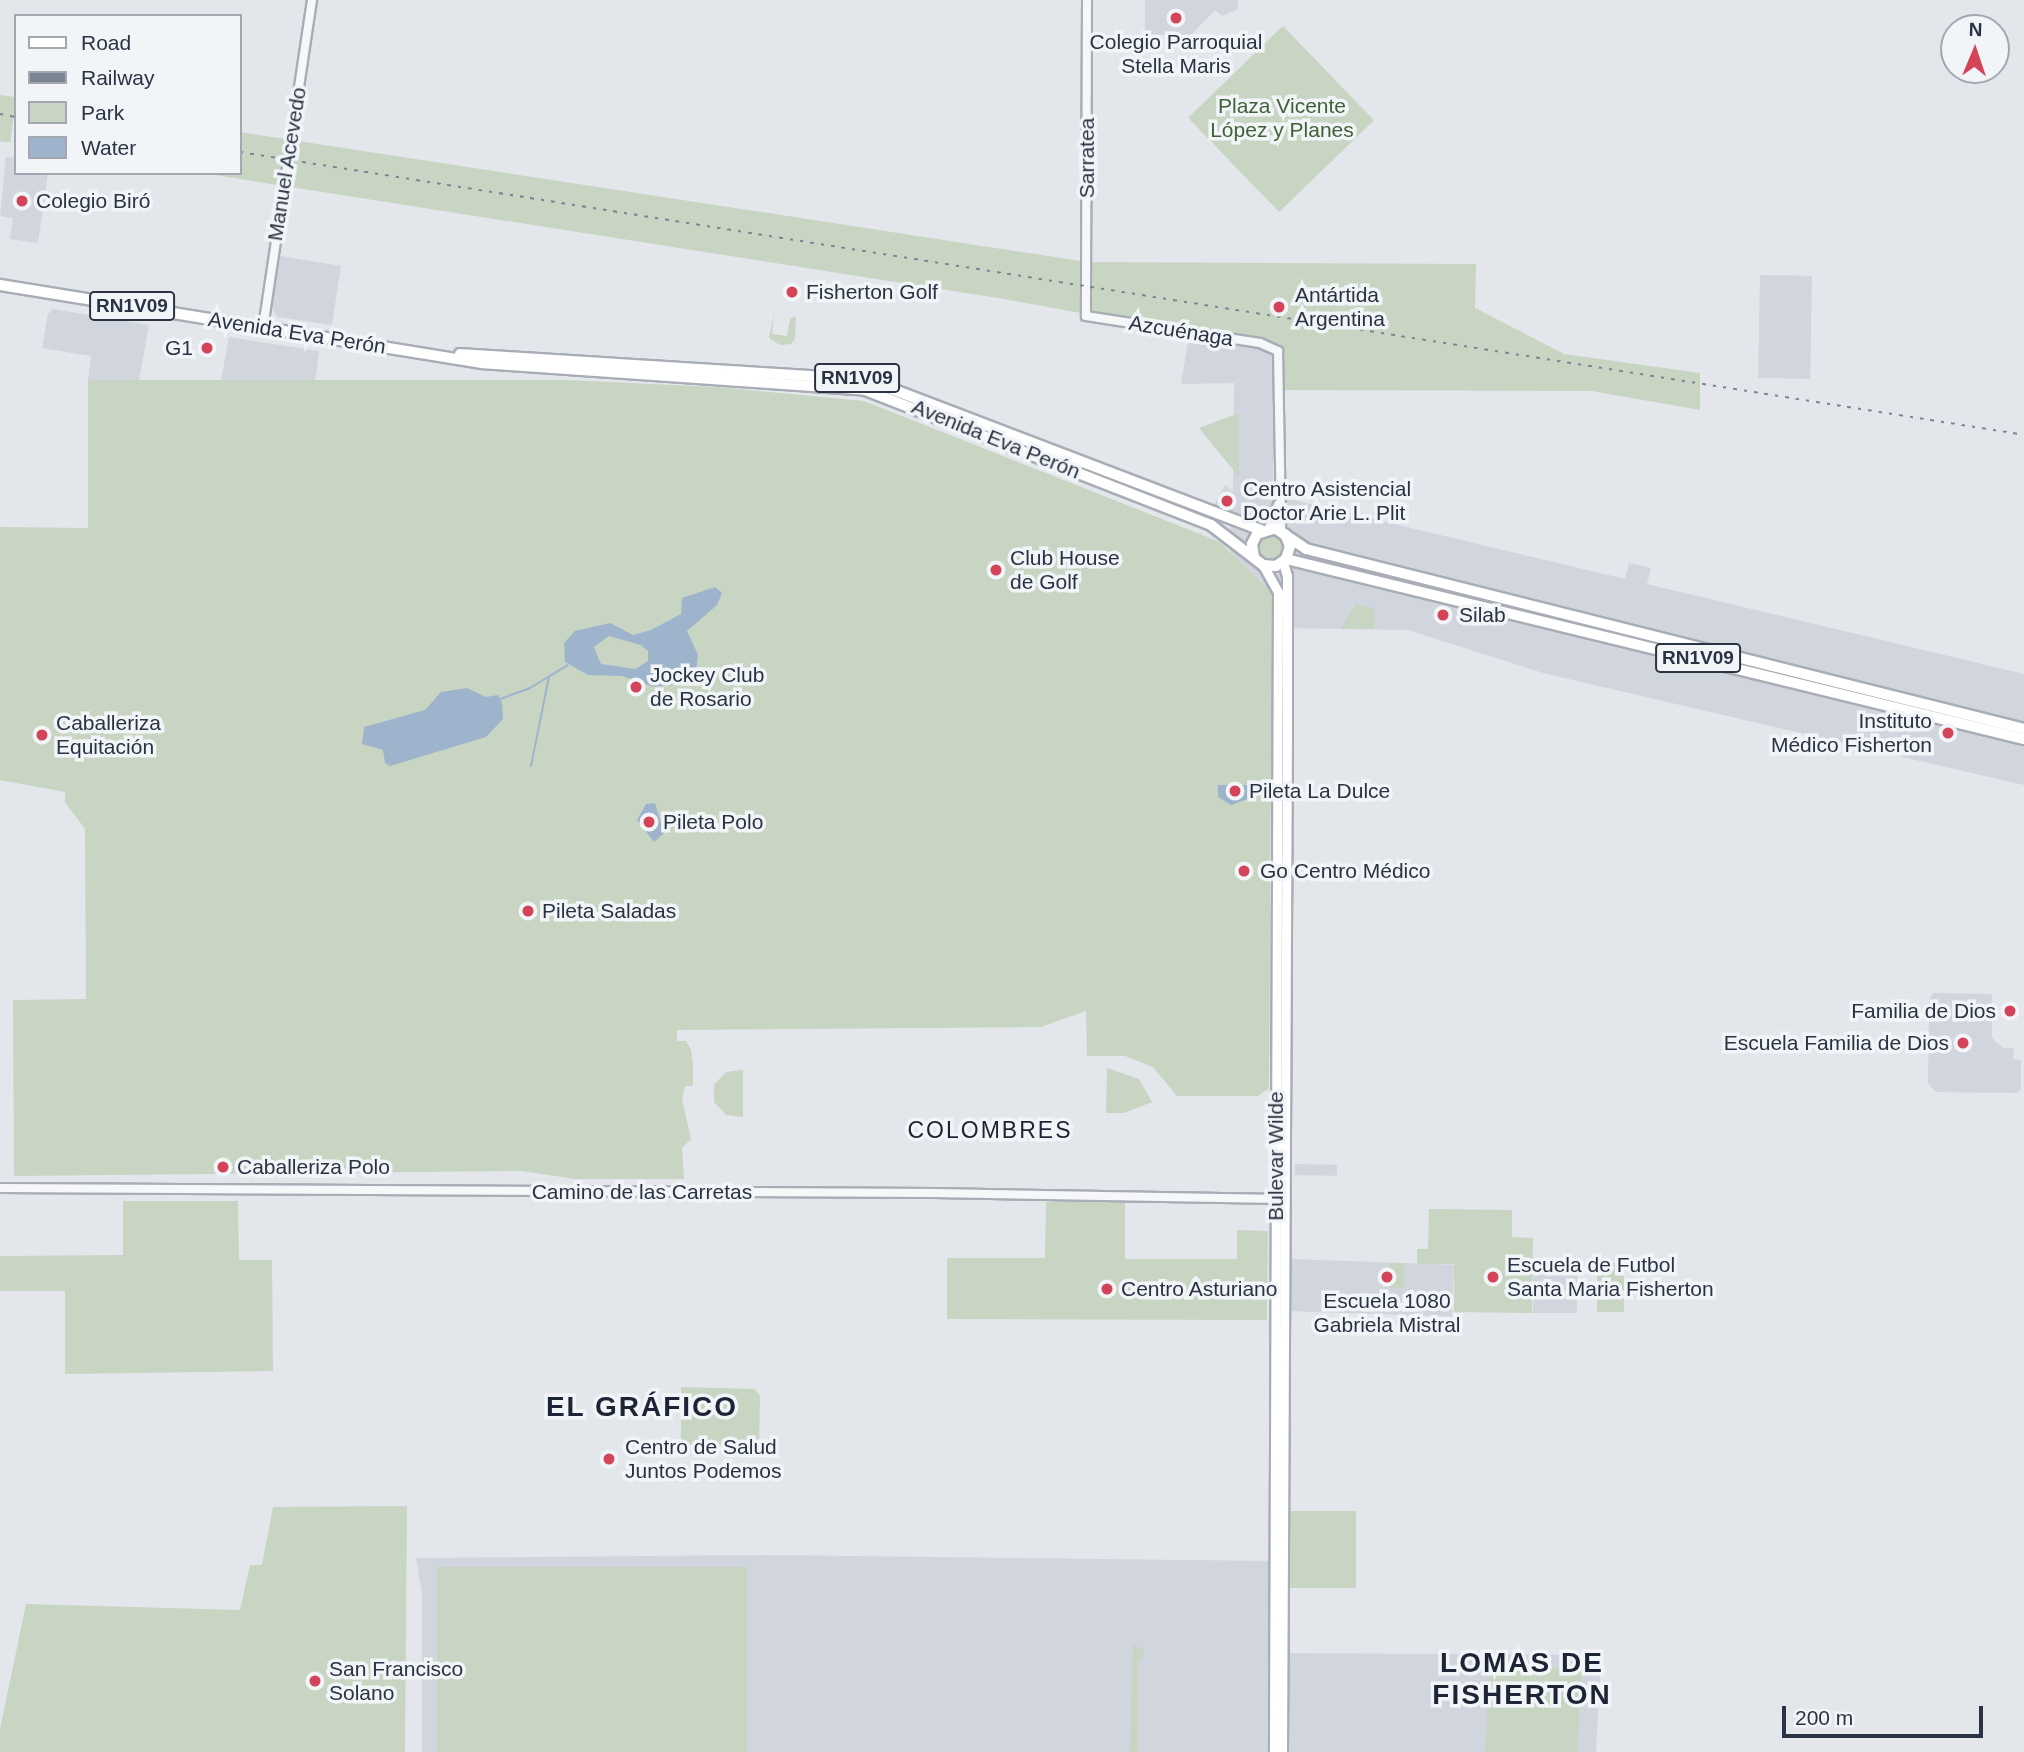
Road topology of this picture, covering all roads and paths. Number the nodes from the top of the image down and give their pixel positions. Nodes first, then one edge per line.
1 (312, 0) edge
2 (1087, 0) edge
3 (0, 285) edge
4 (1086, 316) joint
5 (263, 328) junction
6 (428, 353) junction
7 (1279, 502) junction
8 (1265, 529) junction
9 (1283, 533) junction
10 (1254, 557) junction
11 (1284, 560) junction
12 (1263, 565) junction
13 (2024, 729) edge
14 (2024, 739) edge
15 (0, 1188) edge
16 (1280, 1199) junction
17 (1274, 1752) edge
18 (1282, 1752) edge

1 - 5 street, Manuel Acevedo
2 - 4 street, Sarratea
3 - 5 main road, Avenida Eva Perón / RN1V09
4 - 7 street, Azcuénaga
5 - 6 main road, Avenida Eva Perón / RN1V09
6 - 8 main road, Avenida Eva Perón / RN1V09
6 - 10 main road, Avenida Eva Perón / RN1V09
7 - 8 street
7 - 9 street
8 - 9 main road, RN1V09
8 - 10 main road
9 - 11 main road
9 - 13 main road, RN1V09
10 - 12 main road, RN1V09
11 - 12 main road, RN1V09
11 - 14 main road, RN1V09
11 - 16 main road, Bulevar Wilde
12 - 16 main road, Bulevar Wilde
15 - 16 street, Camino de las Carretas
16 - 17 main road, Bulevar Wilde
16 - 18 main road, Bulevar Wilde

